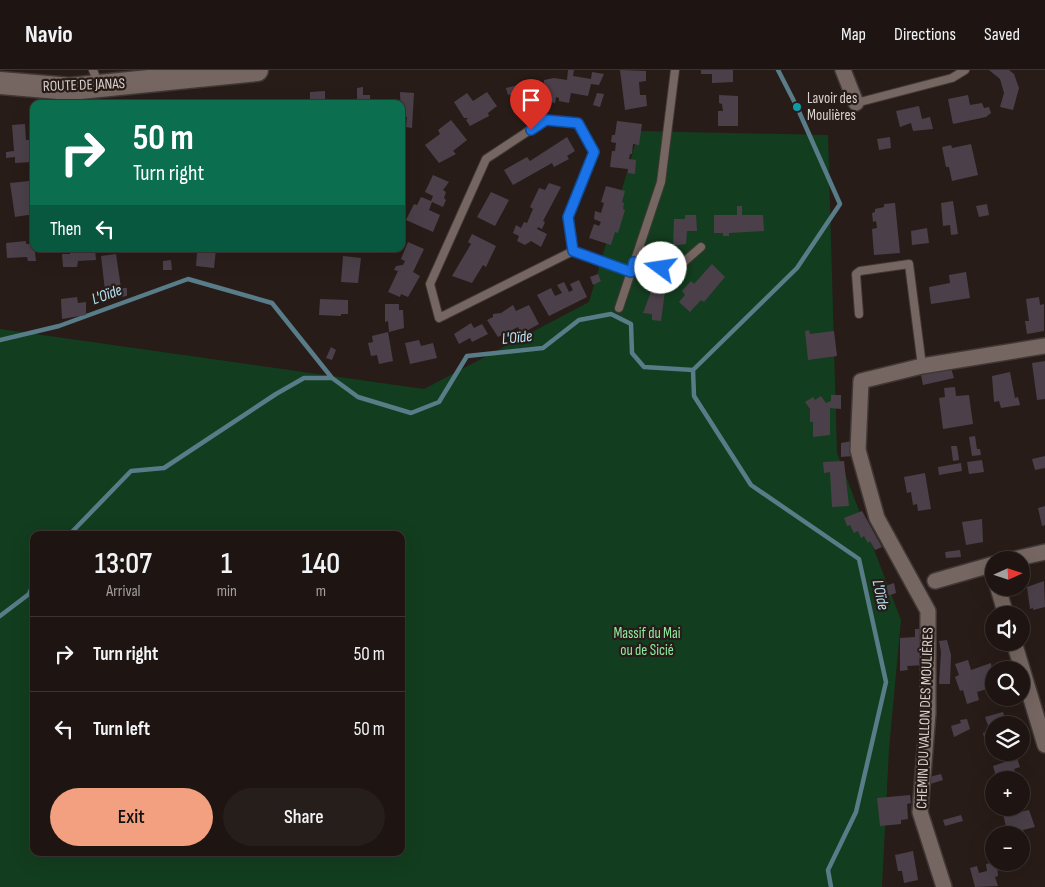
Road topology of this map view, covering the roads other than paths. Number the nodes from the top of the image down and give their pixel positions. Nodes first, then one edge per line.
1 (257, 70) edge
2 (675, 70) edge
3 (843, 70) edge
4 (965, 70) edge
5 (95, 79) edge
6 (0, 83) edge
7 (856, 103) joint
8 (701, 247) dead end
9 (573, 251) junction
10 (634, 262) junction
11 (631, 272) junction
12 (619, 308) dead end
13 (859, 314) dead end
14 (1045, 346) edge
15 (922, 366) junction
16 (1045, 552) edge
17 (1030, 555) edge
18 (985, 569) edge
19 (935, 580) dead end
20 (1017, 651) edge
21 (1045, 745) edge
22 (944, 887) edge

1 - 5 street, ROUTE DE JANAS
2 - 10 lane
3 - 7 street
4 - 7 lane
5 - 6 street, ROUTE DE JANAS
8 - 10 lane
9 - 9 lane
9 - 11 lane
10 - 11 lane
11 - 12 lane
13 - 15 lane
14 - 15 street
15 - 22 street, CHEMIN DU VALLON DES MOULIÈRES
16 - 17 street
18 - 19 street
20 - 21 street

